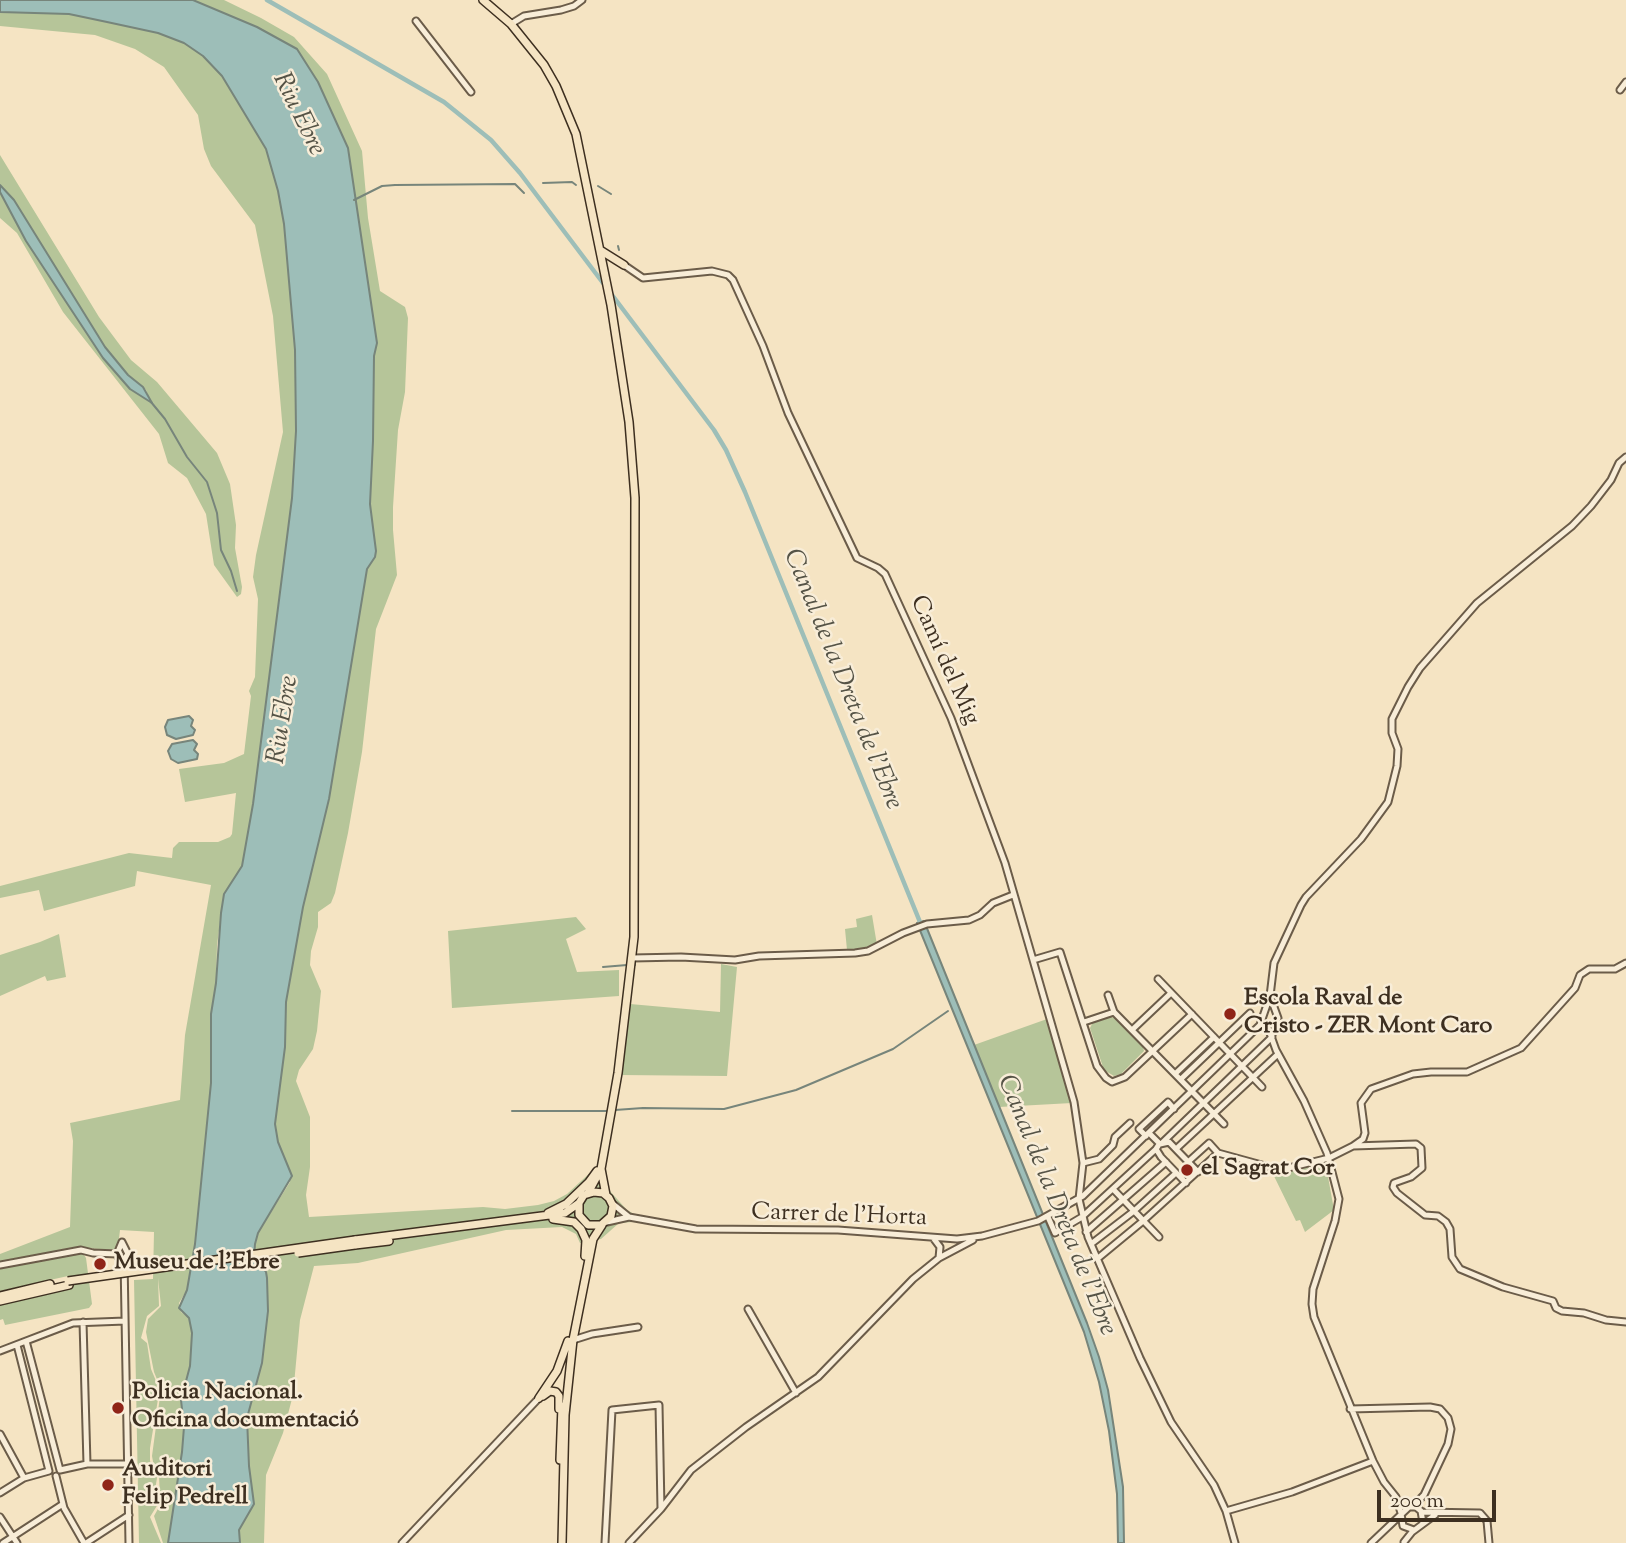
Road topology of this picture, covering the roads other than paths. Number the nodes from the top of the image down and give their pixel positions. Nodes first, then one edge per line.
1 (483, 0) edge
2 (582, 0) edge
3 (416, 21) dead end
4 (511, 24) junction
5 (1626, 82) edge
6 (1620, 90) dead end
7 (471, 92) dead end
8 (606, 261) junction
9 (624, 265) joint
10 (1626, 457) edge
11 (1013, 895) junction
12 (632, 958) junction
13 (1033, 960) junction
14 (1626, 962) edge
15 (1158, 979) dead end
16 (1171, 993) junction
17 (1108, 995) dead end
18 (1270, 996) junction
19 (1276, 1011) junction
20 (1114, 1012) junction
21 (1264, 1012) junction
22 (1250, 1013) dead end
23 (1192, 1014) junction
24 (1084, 1023) junction
25 (1265, 1023) junction
26 (1276, 1023) junction
27 (1132, 1030) junction
28 (1272, 1036) junction
29 (1216, 1040) junction
30 (1153, 1051) junction
31 (1278, 1054) junction
32 (1231, 1055) junction
33 (1241, 1066) junction
34 (1175, 1073) junction
35 (1253, 1077) junction
36 (1181, 1079) junction
37 (1262, 1087) dead end
38 (1193, 1091) junction
39 (1204, 1103) junction
40 (1174, 1109) junction
41 (1214, 1114) junction
42 (1130, 1123) dead end
43 (1224, 1124) dead end
44 (1147, 1134) junction
45 (607, 1137) junction
46 (1160, 1145) junction
47 (1353, 1146) junction
48 (1177, 1149) junction
49 (1218, 1153) junction
50 (1329, 1158) junction
51 (1166, 1162) junction
52 (1188, 1162) junction
53 (1083, 1163) junction
54 (601, 1169) junction
55 (1198, 1172) junction
56 (1176, 1173) junction
57 (1186, 1183) junction
58 (1113, 1189) junction
59 (588, 1193) junction
60 (609, 1198) junction
61 (1079, 1199) junction
62 (1123, 1200) junction
63 (579, 1203) junction
64 (1134, 1211) junction
65 (629, 1216) junction
66 (1082, 1217) junction
67 (524, 1218) junction
68 (1047, 1218) junction
69 (553, 1219) junction
70 (583, 1221) junction
71 (1143, 1221) junction
72 (605, 1223) junction
73 (1086, 1232) junction
74 (982, 1236) junction
75 (1159, 1237) dead end
76 (934, 1238) junction
77 (947, 1239) junction
78 (355, 1243) junction
79 (1091, 1244) junction
80 (941, 1249) junction
81 (121, 1250) junction
82 (949, 1252) junction
83 (585, 1256) junction
84 (939, 1258) junction
85 (124, 1259) junction
86 (1097, 1259) junction
87 (0, 1265) edge
88 (68, 1283) junction
89 (0, 1296) edge
90 (0, 1301) edge
91 (748, 1309) dead end
92 (125, 1321) junction
93 (83, 1322) junction
94 (1626, 1322) edge
95 (638, 1327) dead end
96 (571, 1340) junction
97 (26, 1342) junction
98 (17, 1345) junction
99 (0, 1351) edge
100 (796, 1393) junction
101 (539, 1398) junction
102 (1350, 1409) junction
103 (560, 1421) junction
104 (0, 1434) edge
105 (2, 1444) edge
106 (1373, 1461) junction
107 (87, 1464) junction
108 (128, 1464) junction
109 (59, 1468) junction
110 (50, 1470) junction
111 (55, 1476) junction
112 (24, 1478) junction
113 (0, 1493) edge
114 (1424, 1495) junction
115 (1396, 1497) junction
116 (63, 1504) junction
117 (1410, 1506) junction
118 (661, 1509) junction
119 (1226, 1511) junction
120 (1422, 1511) junction
121 (1401, 1514) junction
122 (1437, 1514) junction
123 (129, 1515) junction
124 (0, 1517) edge
125 (1423, 1523) junction
126 (1403, 1526) junction
127 (1385, 1530) junction
128 (1415, 1530) junction
129 (13, 1537) junction
130 (3, 1543) edge
131 (17, 1543) edge
132 (85, 1543) edge
133 (129, 1543) edge
134 (402, 1543) edge
135 (560, 1543) edge
136 (605, 1543) edge
137 (629, 1543) edge
138 (1235, 1543) edge
139 (1371, 1543) edge
140 (1404, 1543) edge
141 (1489, 1543) edge

1 - 4 main road
2 - 4 street
3 - 7 street
4 - 8 main road
5 - 6 street
8 - 9 main road
8 - 12 main road
9 - 11 street, Camí del Mig
10 - 18 street
11 - 12 street
11 - 13 street, Camí del Mig
12 - 45 main road
13 - 24 street
13 - 53 street, Camí del Mig
14 - 47 street
15 - 16 street
16 - 23 street
16 - 27 street
17 - 20 street
18 - 19 street
18 - 21 street
19 - 21 street
19 - 26 street
20 - 24 street
20 - 27 street
21 - 25 street
22 - 29 street
23 - 29 street
23 - 30 street
24 - 30 street
25 - 26 street
25 - 28 street
25 - 32 street, Carrer de l'Horta
26 - 28 street
27 - 30 street
28 - 31 street
28 - 33 street
29 - 32 street
29 - 34 street
29 - 36 street
30 - 34 street
31 - 35 street
31 - 50 street
32 - 33 street
32 - 38 street, Carrer de l'Horta
33 - 35 street
33 - 39 street
34 - 36 street
35 - 37 street
35 - 41 street
36 - 38 street
38 - 39 street
38 - 40 street, Carrer de l'Horta
39 - 41 street
39 - 46 street
40 - 44 street, Carrer de l'Horta
40 - 44 street
41 - 43 street
41 - 48 street
42 - 53 street
44 - 46 street
44 - 61 street, Carrer de l'Horta
45 - 54 main road
45 - 67 main road
46 - 48 street
46 - 51 street
46 - 58 street
47 - 50 street
47 - 94 street
48 - 52 street
49 - 50 street
49 - 52 street
49 - 55 street
50 - 102 street
51 - 56 street
51 - 62 street
52 - 55 street
53 - 61 street, Camí del Mig
54 - 59 main road
54 - 60 main road
55 - 57 street
56 - 57 street
56 - 64 street
57 - 71 street
58 - 62 street
58 - 66 street
59 - 60 main road
59 - 63 main road
60 - 65 street
60 - 72 main road
61 - 66 street, Camí del Mig
61 - 68 street, Carrer de l'Horta
62 - 64 street
62 - 73 street
63 - 67 main road
63 - 70 main road
64 - 71 street
64 - 79 street
65 - 72 street
65 - 76 street, Carrer de l'Horta
66 - 68 street
66 - 73 street, Camí del Mig
67 - 78 main road
68 - 74 street, Carrer de l'Horta
69 - 70 main road
69 - 78 main road
69 - 83 main road
70 - 72 main road
70 - 83 main road
71 - 75 street
71 - 86 street
72 - 96 main road
73 - 79 street, Camí del Mig
74 - 77 street, Carrer de l'Horta
74 - 82 street
76 - 77 street, Carrer de l'Horta
76 - 80 street
77 - 80 street
77 - 82 street
78 - 88 main road, bridge
79 - 86 street, Camí del Mig
80 - 84 street
81 - 85 street
81 - 85 street
81 - 87 street
82 - 84 street
83 - 96 main road
84 - 100 street
85 - 92 street
86 - 119 street, Camí del Mig
88 - 89 main road
88 - 90 main road
91 - 100 street
92 - 93 street
92 - 108 street
93 - 97 street
93 - 107 street
95 - 96 street
96 - 101 main road
96 - 103 main road
96 - 135 main road
97 - 98 street
97 - 109 street
98 - 99 street
98 - 110 street
100 - 118 street
101 - 103 main road
101 - 134 street
102 - 106 street
102 - 114 street
103 - 135 main road
104 - 105 street
105 - 112 street
106 - 115 street
106 - 119 street
107 - 108 street
107 - 109 street
108 - 123 street
109 - 110 street
109 - 111 street
110 - 111 street
110 - 112 street
111 - 116 street
112 - 113 street
114 - 117 street
114 - 120 street
115 - 117 street
115 - 121 street
116 - 129 street
116 - 132 street
117 - 120 street
117 - 121 street
118 - 136 street
118 - 137 street
119 - 138 street, Camí del Mig
120 - 122 street
120 - 125 street
121 - 126 street
121 - 127 street
122 - 125 street
122 - 141 street
123 - 132 street
123 - 133 street
124 - 129 street
125 - 128 street
126 - 127 street
126 - 128 street
126 - 140 street
127 - 139 street
128 - 140 street
129 - 130 street
129 - 131 street

